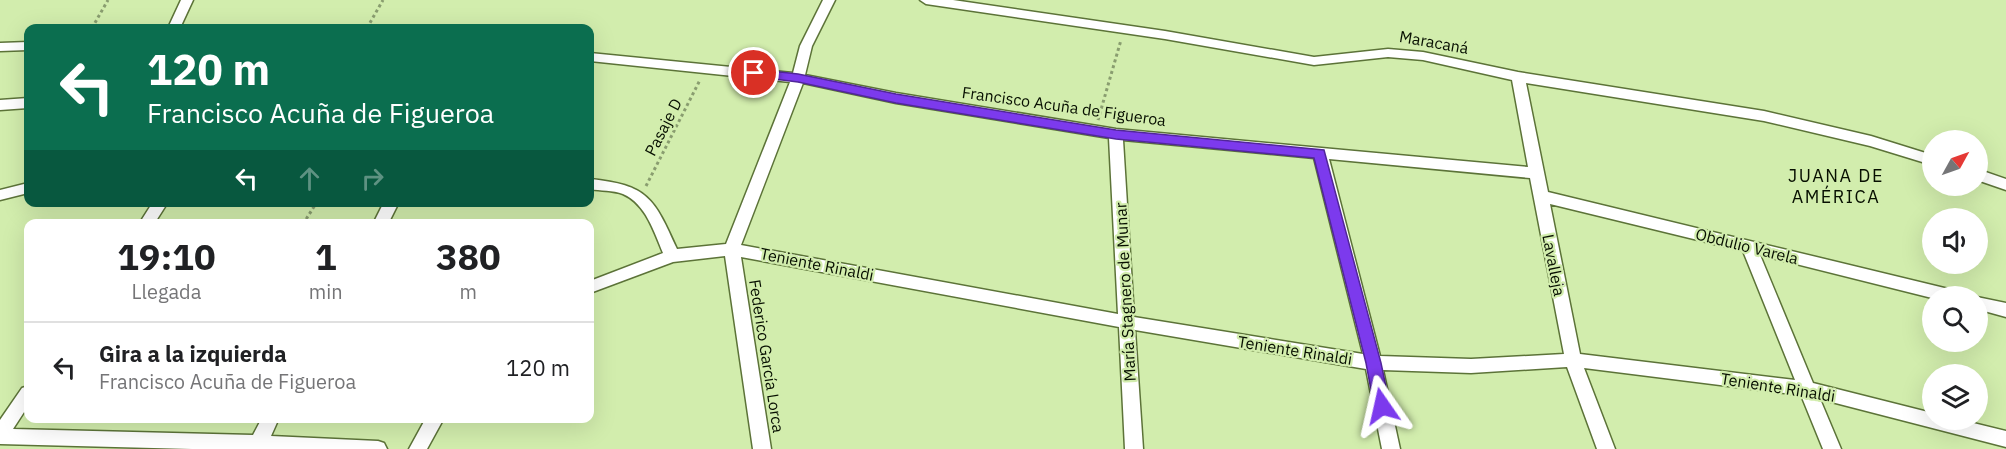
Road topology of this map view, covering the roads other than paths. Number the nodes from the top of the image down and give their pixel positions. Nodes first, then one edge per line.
1 (187, 0) edge
2 (829, 0) edge
3 (926, 0) edge
4 (176, 24) edge
5 (24, 46) edge
6 (0, 47) edge
7 (594, 57) edge
8 (1518, 77) junction
9 (798, 78) junction
10 (24, 103) edge
11 (0, 105) edge
12 (1116, 134) junction
13 (1320, 153) junction
14 (1922, 157) edge
15 (1536, 173) junction
16 (1988, 178) edge
17 (594, 185) edge
18 (2006, 185) edge
19 (24, 189) edge
20 (0, 195) edge
21 (1540, 196) junction
22 (1748, 246) junction
23 (732, 249) junction
24 (672, 256) junction
25 (594, 285) edge
26 (1922, 289) edge
27 (1988, 306) edge
28 (2006, 310) edge
29 (1127, 322) junction
30 (1573, 360) junction
31 (1373, 363) junction
32 (1805, 388) junction
33 (24, 399) edge
34 (268, 423) edge
35 (433, 423) edge
36 (0, 435) edge
37 (2006, 439) edge
38 (257, 446) edge
39 (378, 449) edge
40 (418, 449) edge
41 (762, 449) edge
42 (1134, 449) edge
43 (1390, 449) edge
44 (1606, 449) edge
45 (1832, 449) edge

1 - 4 street
2 - 9 street, Federico García Lorca
3 - 8 street, Maracaná
5 - 6 street
7 - 9 street, Francisco Acuña de Figueroa
8 - 14 street, Maracaná
8 - 15 street, Lavalleja
9 - 12 street, Francisco Acuña de Figueroa
9 - 23 street, Federico García Lorca
10 - 11 street
12 - 13 street, Francisco Acuña de Figueroa
12 - 29 street, María Stagnero de Munar
13 - 15 street, Francisco Acuña de Figueroa
13 - 31 street
15 - 21 street, Lavalleja
16 - 18 street
17 - 24 street
19 - 20 street
21 - 22 street, Obdulio Varela
21 - 30 street, Lavalleja
22 - 26 street, Obdulio Varela
22 - 32 street
23 - 24 street, Teniente Rinaldi
23 - 29 street, Teniente Rinaldi
23 - 41 street, Federico García Lorca
24 - 25 street, Teniente Rinaldi
27 - 28 street
29 - 31 street, Teniente Rinaldi
29 - 42 street, María Stagnero de Munar
30 - 31 street, Teniente Rinaldi
30 - 32 street, Teniente Rinaldi
30 - 44 street, Lavalleja
31 - 43 street
32 - 37 street, Teniente Rinaldi
32 - 45 street
33 - 36 street
34 - 38 street
35 - 40 street
36 - 38 street
38 - 39 street

